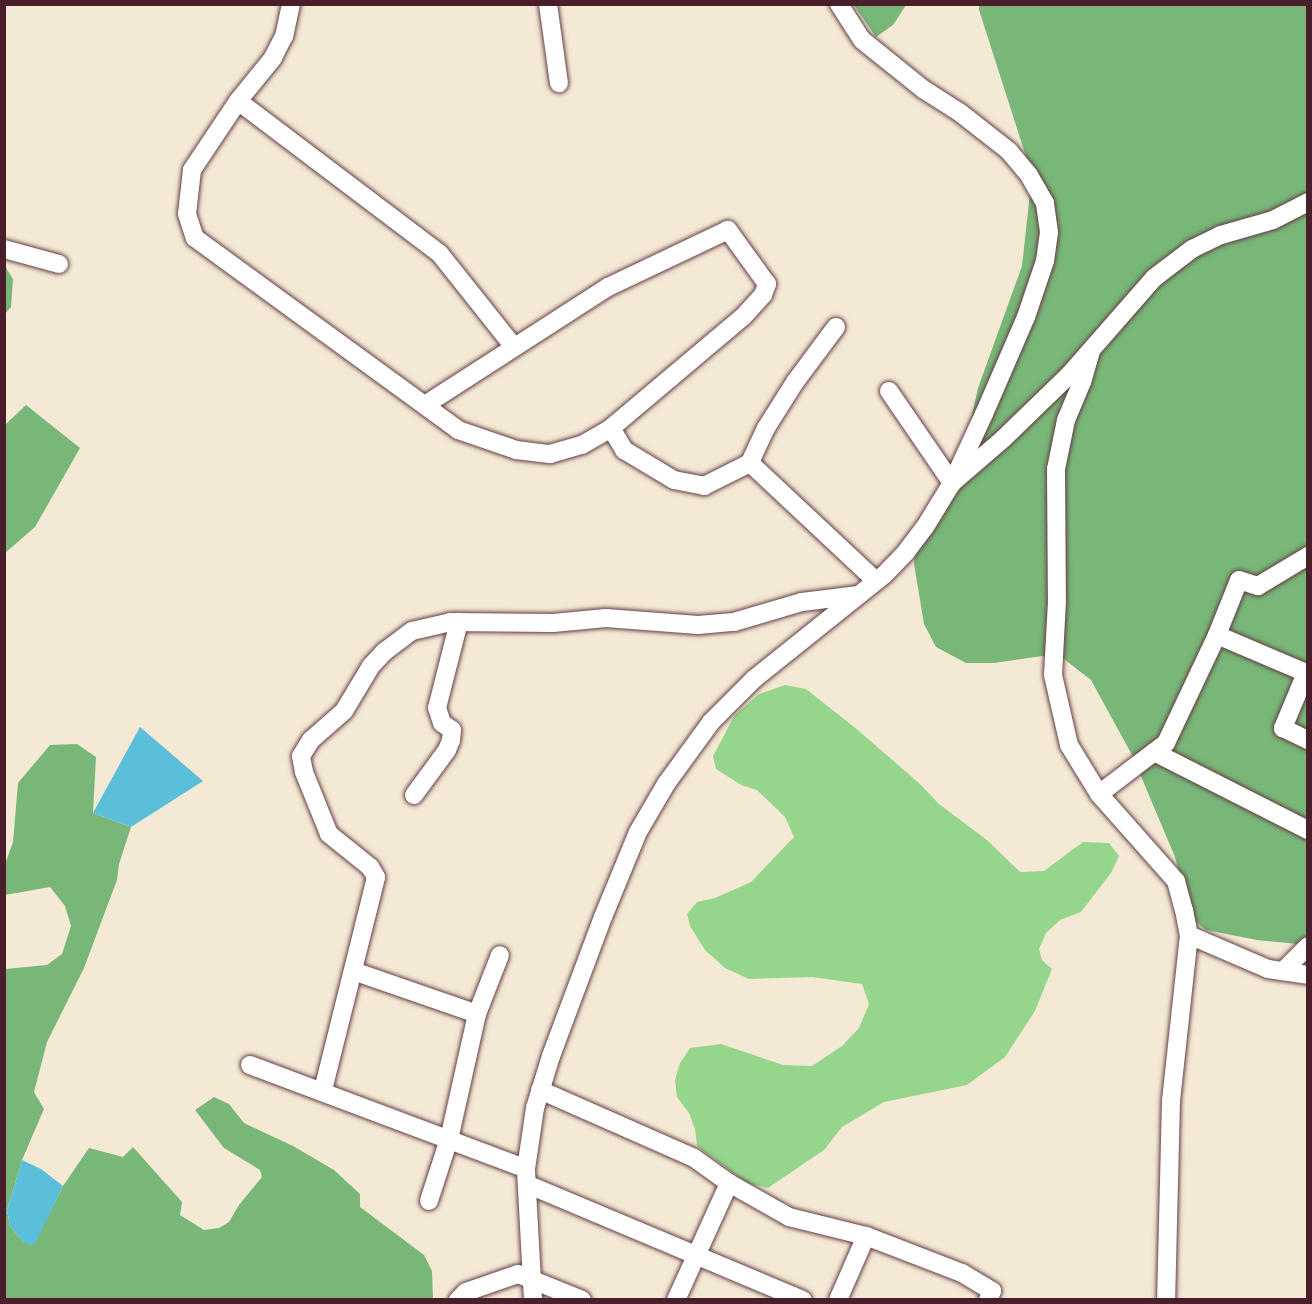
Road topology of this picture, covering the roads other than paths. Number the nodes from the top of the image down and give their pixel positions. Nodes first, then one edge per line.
1 (291, 4) edge
2 (548, 4) edge
3 (839, 4) edge
4 (559, 83) dead end
5 (238, 101) junction
6 (1308, 202) edge
7 (4, 249) edge
8 (59, 264) dead end
9 (836, 327) dead end
10 (514, 348) junction
11 (1091, 351) junction
12 (889, 391) dead end
13 (425, 405) junction
14 (611, 428) junction
15 (750, 463) junction
16 (952, 483) junction
17 (1308, 556) edge
18 (876, 581) junction
19 (859, 595) junction
20 (459, 622) junction
21 (1216, 634) junction
22 (1308, 740) edge
23 (1154, 752) junction
24 (1099, 794) junction
25 (414, 795) dead end
26 (1308, 830) edge
27 (1189, 935) junction
28 (1308, 946) edge
29 (500, 955) dead end
30 (353, 971) junction
31 (1283, 971) junction
32 (1308, 975) edge
33 (477, 1014) junction
34 (250, 1065) dead end
35 (323, 1090) junction
36 (540, 1090) junction
37 (448, 1139) junction
38 (528, 1177) junction
39 (729, 1183) junction
40 (429, 1201) dead end
41 (866, 1236) junction
42 (696, 1254) junction
43 (532, 1278) junction
44 (458, 1299) edge
45 (533, 1299) edge
46 (582, 1299) edge
47 (676, 1299) edge
48 (803, 1299) edge
49 (838, 1299) edge
50 (988, 1299) edge
51 (1166, 1299) edge

1 - 5 street
2 - 4 street
3 - 16 street
5 - 10 street
5 - 13 street
6 - 11 street
7 - 8 street
9 - 15 street
10 - 13 street
10 - 14 street
11 - 16 street
11 - 24 street
12 - 16 street
13 - 14 street
14 - 15 street
15 - 18 street
16 - 18 street
17 - 21 street
18 - 19 street
19 - 20 street
19 - 36 street
20 - 25 street
20 - 30 street
21 - 22 street
21 - 23 street
23 - 24 street
23 - 26 street
24 - 27 street
27 - 31 street
27 - 51 street
28 - 31 street
29 - 33 street
30 - 33 street
30 - 35 street
31 - 32 street
33 - 37 street
34 - 35 street
35 - 37 street
36 - 38 street
36 - 39 street
37 - 38 street
37 - 40 street
38 - 42 street
38 - 43 street
39 - 41 street
39 - 42 street
41 - 49 street
41 - 50 street
42 - 47 street
42 - 48 street
43 - 44 street
43 - 45 street
43 - 46 street

